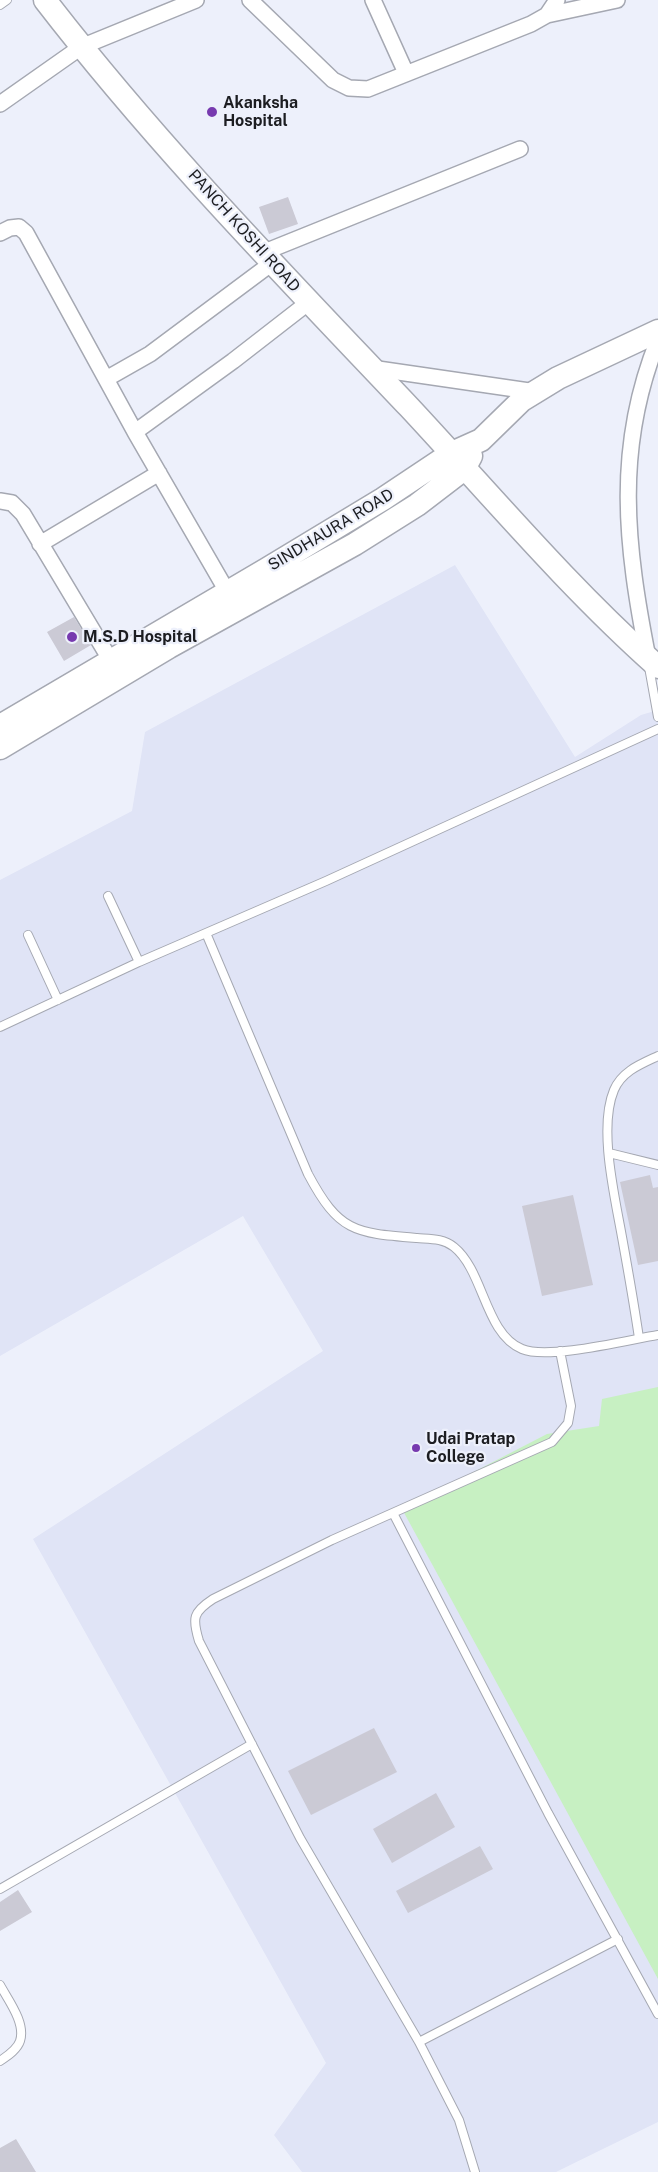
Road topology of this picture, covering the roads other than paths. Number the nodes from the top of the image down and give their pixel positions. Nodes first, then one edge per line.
1 (8, 0) edge
2 (45, 0) edge
3 (196, 0) edge
4 (250, 0) edge
5 (373, 0) edge
6 (557, 0) edge
7 (616, 0) edge
8 (0, 5) edge
9 (547, 15) junction
10 (81, 47) junction
11 (406, 73) junction
12 (0, 104) edge
13 (520, 150) dead end
14 (0, 233) edge
15 (267, 258) junction
16 (308, 302) junction
17 (658, 331) edge
18 (658, 340) edge
19 (371, 368) junction
20 (106, 379) junction
21 (536, 392) junction
22 (135, 432) junction
23 (458, 461) junction
24 (159, 473) junction
25 (0, 501) edge
26 (40, 544) junction
27 (228, 593) junction
28 (111, 661) junction
29 (653, 662) edge
30 (658, 717) edge
31 (0, 726) edge
32 (658, 729) edge
33 (0, 748) edge
34 (108, 896) dead end
35 (206, 933) junction
36 (28, 935) dead end
37 (139, 962) junction
38 (58, 1000) junction
39 (0, 1027) edge
40 (658, 1056) edge
41 (609, 1153) junction
42 (658, 1165) edge
43 (658, 1335) edge
44 (639, 1338) junction
45 (560, 1351) junction
46 (394, 1513) junction
47 (252, 1744) junction
48 (0, 1889) edge
49 (618, 1939) junction
50 (0, 1985) edge
51 (658, 2014) edge
52 (419, 2042) junction
53 (0, 2061) edge
54 (475, 2172) edge

1 - 8 lane
2 - 10 street, PANCH KOSHI ROAD
3 - 10 street
4 - 11 street
5 - 11 street
6 - 9 street
7 - 9 street
9 - 11 street
10 - 12 street
10 - 15 street, PANCH KOSHI ROAD
13 - 15 street
14 - 20 street
15 - 16 street, PANCH KOSHI ROAD
15 - 20 street
16 - 19 street, PANCH KOSHI ROAD
16 - 22 street
17 - 21 street, SINDHAURA ROAD
18 - 29 street
19 - 21 street
19 - 23 street, PANCH KOSHI ROAD
20 - 22 street
21 - 23 street, SINDHAURA ROAD
22 - 24 street
23 - 27 street, SINDHAURA ROAD
23 - 29 street, PANCH KOSHI ROAD
23 - 33 street
24 - 26 street
24 - 27 street
25 - 26 street
26 - 28 street
27 - 28 street, SINDHAURA ROAD
28 - 31 street, SINDHAURA ROAD
29 - 30 lane
32 - 35 lane
34 - 37 lane
35 - 37 lane
35 - 45 lane
36 - 38 lane
37 - 38 lane
38 - 39 lane
40 - 41 lane
41 - 42 lane
41 - 44 lane
43 - 44 lane
44 - 45 lane
45 - 46 lane
46 - 47 lane
46 - 49 lane
47 - 48 lane
47 - 52 lane
49 - 51 lane
49 - 52 lane
50 - 53 lane
52 - 54 lane

